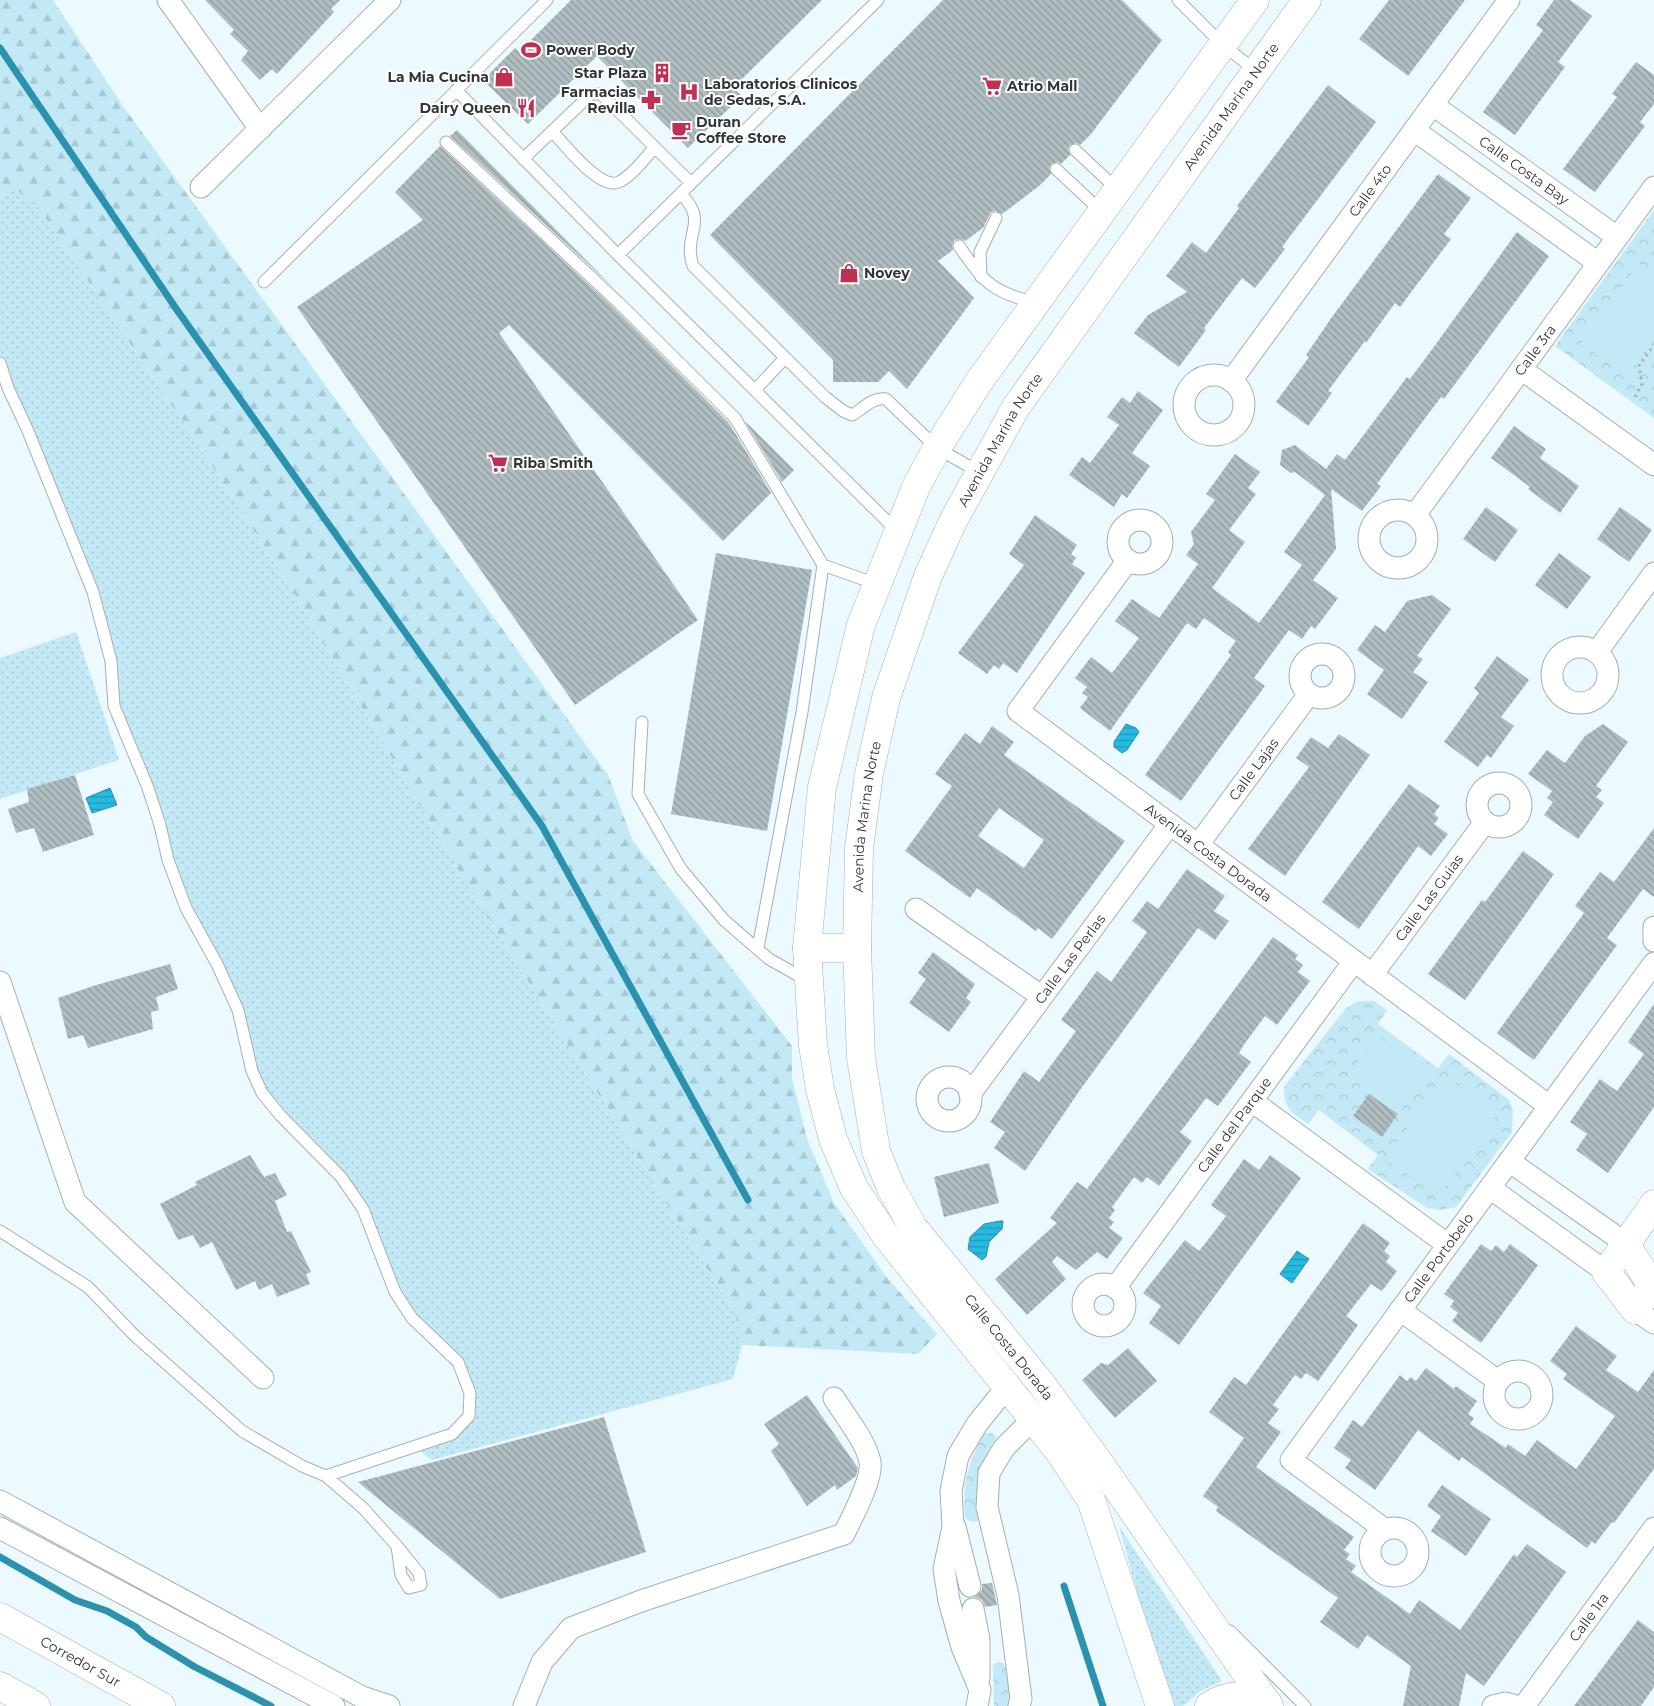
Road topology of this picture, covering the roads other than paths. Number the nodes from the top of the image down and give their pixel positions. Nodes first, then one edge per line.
1 (168, 0) edge
2 (390, 0) edge
3 (547, 0) edge
4 (878, 0) edge
5 (1178, 0) edge
6 (1255, 0) edge
7 (1307, 0) edge
8 (1509, 0) edge
9 (1223, 44) junction
10 (1255, 70) junction
11 (456, 90) junction
12 (1433, 105) junction
13 (260, 129) junction
14 (1414, 130) junction
15 (552, 131) junction
16 (446, 142) dead end
17 (656, 147) junction
18 (1076, 150) dead end
19 (523, 159) junction
20 (1056, 169) dead end
21 (691, 183) junction
22 (1654, 186) edge
23 (201, 187) dead end
24 (1118, 190) junction
25 (681, 194) junction
26 (1102, 212) junction
27 (996, 218) dead end
28 (1617, 237) junction
29 (958, 246) dead end
30 (618, 255) junction
31 (1598, 263) junction
32 (982, 278) junction
33 (264, 282) dead end
34 (1036, 303) junction
35 (785, 358) junction
36 (0, 364) edge
37 (1521, 369) junction
38 (1232, 381) dead end
39 (755, 390) junction
40 (937, 448) junction
41 (1654, 465) edge
42 (979, 472) junction
43 (1415, 515) dead end
44 (897, 531) junction
45 (1128, 560) dead end
46 (823, 565) junction
47 (1654, 574) edge
48 (876, 584) junction
49 (1597, 652) dead end
50 (1309, 694) dead end
51 (642, 722) dead end
52 (1486, 822) dead end
53 (1170, 824) junction
54 (1198, 845) junction
55 (916, 909) dead end
56 (1654, 927) edge
57 (1654, 941) edge
58 (758, 948) junction
59 (807, 948) junction
60 (857, 948) junction
61 (1354, 961) junction
62 (1654, 963) edge
63 (1372, 975) junction
64 (0, 982) edge
65 (809, 982) junction
66 (1041, 996) junction
67 (970, 1094) dead end
68 (1252, 1101) junction
69 (1550, 1106) junction
70 (1509, 1161) junction
71 (1490, 1188) junction
72 (1654, 1204) edge
73 (0, 1231) edge
74 (1626, 1243) junction
75 (1448, 1244) junction
76 (1606, 1272) junction
77 (1653, 1286) edge
78 (1115, 1288) dead end
79 (1400, 1310) junction
80 (1645, 1316) edge
81 (263, 1378) dead end
82 (1498, 1382) dead end
83 (1006, 1388) junction
84 (834, 1398) dead end
85 (1032, 1420) junction
86 (326, 1476) junction
87 (0, 1501) edge
88 (953, 1520) junction
89 (0, 1528) edge
90 (1654, 1528) edge
91 (1384, 1530) dead end
92 (397, 1546) dead end
93 (1185, 1585) junction
94 (970, 1586) dead end
95 (973, 1609) dead end
96 (0, 1617) edge
97 (0, 1686) edge
98 (978, 1698) edge
99 (1268, 1705) edge
100 (36, 1706) edge
101 (161, 1706) edge
102 (334, 1706) edge
103 (389, 1706) edge
104 (524, 1706) edge
105 (1019, 1706) edge
106 (1160, 1706) edge
107 (1209, 1706) edge
108 (1305, 1706) edge
109 (1493, 1706) edge
110 (1516, 1706) edge
111 (1524, 1706) edge

1 - 13 street
2 - 13 street
3 - 11 lane
4 - 21 lane
5 - 9 lane
6 - 9 main road
7 - 10 main road, Avenida Marina Norte
8 - 12 street, Calle 4to
9 - 10 lane
9 - 24 main road
10 - 42 main road, Avenida Marina Norte
11 - 19 lane
11 - 33 lane
12 - 14 street, Calle 4to
12 - 28 street, Calle Costa Bay
13 - 23 street
14 - 31 street
14 - 38 street, Calle 4to
15 - 17 lane
15 - 17 lane
15 - 19 lane
16 - 46 lane
17 - 21 lane
18 - 24 lane
19 - 30 lane
20 - 26 lane
21 - 25 lane
22 - 28 street, Calle 3ra
24 - 26 main road
25 - 30 lane
25 - 35 lane
26 - 34 main road
27 - 32 lane
28 - 31 street, Calle 3ra
29 - 32 lane
30 - 39 lane
31 - 37 street, Calle 3ra
32 - 34 lane
34 - 40 main road
35 - 39 lane
35 - 40 lane
36 - 86 lane
37 - 41 street
37 - 43 street, Calle 3ra
39 - 44 lane
40 - 42 lane
40 - 44 main road
42 - 60 main road, Avenida Marina Norte
44 - 48 main road
45 - 53 street, Avenida Costa Dorada
46 - 48 lane
46 - 58 lane
47 - 49 street
48 - 59 main road
50 - 54 street, Calle Lajas
51 - 58 lane
52 - 63 street, Calle Las Guias
53 - 54 street, Avenida Costa Dorada
53 - 66 street, Calle Las Perlas
54 - 61 street, Avenida Costa Dorada
55 - 66 street
56 - 57 street
58 - 65 lane
59 - 60 main road
59 - 65 main road, Calle Costa Dorada
60 - 93 main road, Calle Costa Dorada
61 - 63 street, Avenida Costa Dorada
61 - 68 street, Calle del Parque
62 - 69 street, Calle Portobelo
63 - 69 street, Avenida Costa Dorada
64 - 81 street
65 - 83 main road, Calle Costa Dorada
66 - 67 street, Calle Las Perlas
68 - 75 street
68 - 78 street, Calle del Parque
69 - 70 street, Calle Portobelo
70 - 71 street, Calle Portobelo
70 - 74 street
71 - 75 street, Calle Portobelo
71 - 76 street
72 - 74 main road
73 - 86 lane
74 - 76 main road
74 - 77 main road
75 - 79 street, Calle Portobelo
76 - 80 main road
77 - 80 main road
79 - 82 street
79 - 91 street, Calle Portobelo
83 - 85 main road, Calle Costa Dorada
83 - 88 street
84 - 104 street
85 - 105 street
85 - 106 main road, Calle Costa Dorada
86 - 92 lane
87 - 103 street
88 - 94 street
88 - 98 street
89 - 102 street
90 - 111 street, Calle 1ra
93 - 99 main road, Calle Costa Dorada
93 - 108 lane
95 - 98 street
96 - 101 main road, Corredor Sur
97 - 100 main road
99 - 107 main road
109 - 110 street

